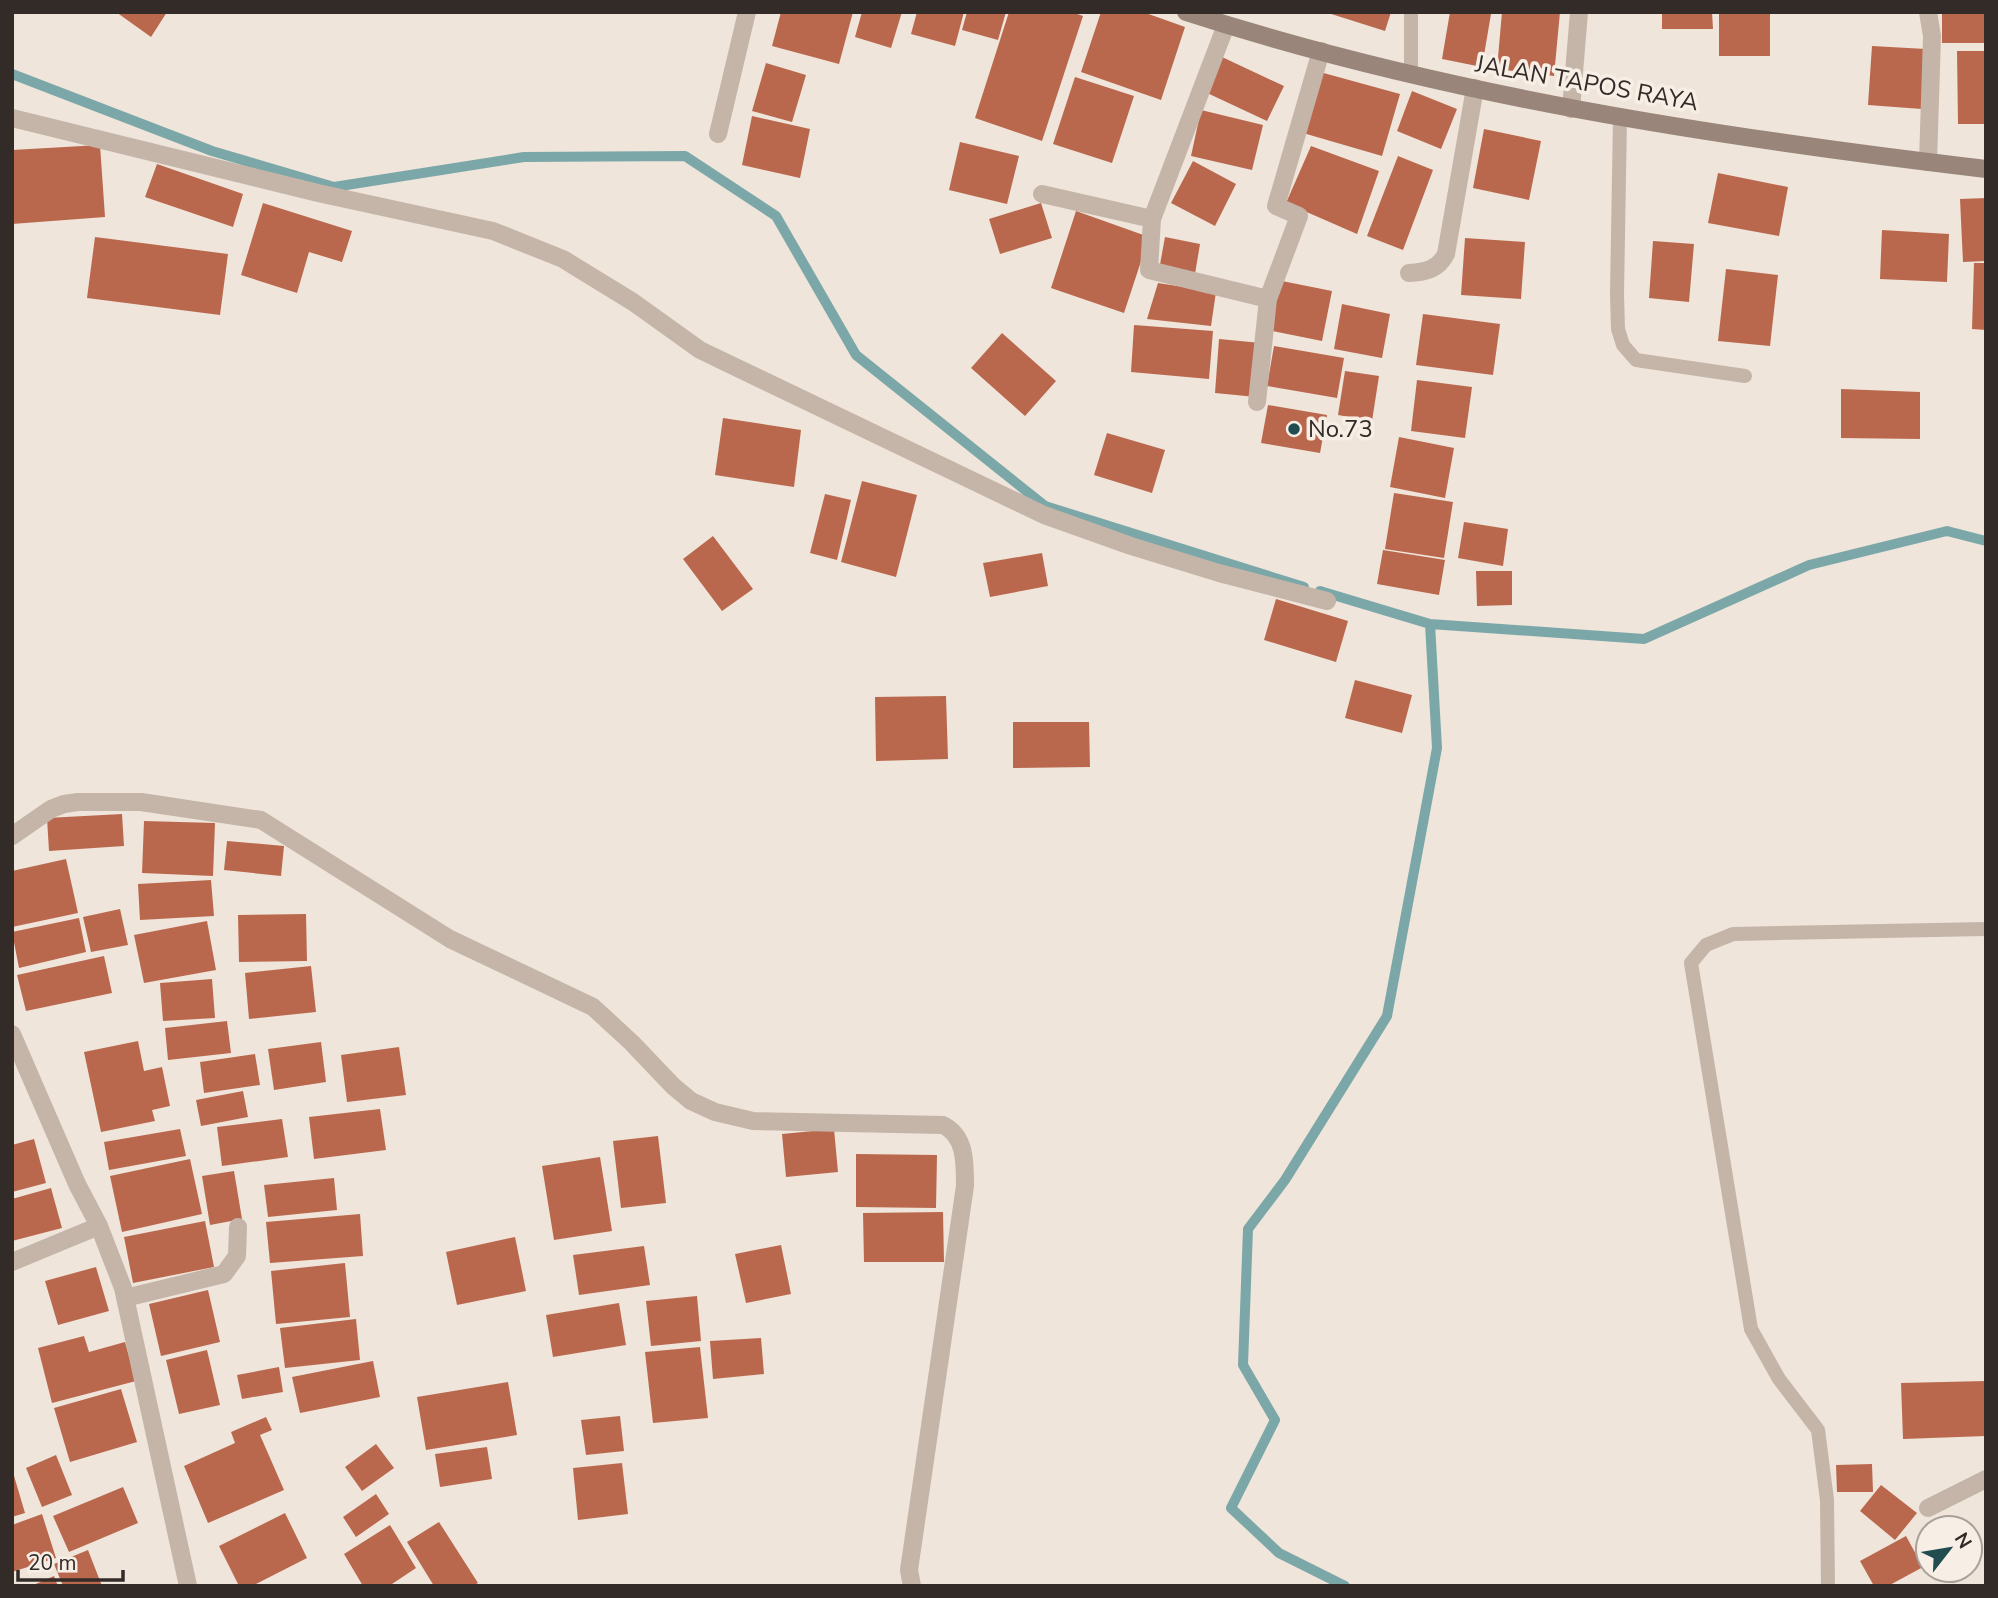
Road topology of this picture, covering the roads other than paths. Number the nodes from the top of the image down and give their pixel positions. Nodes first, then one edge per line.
1 (747, 12) edge
2 (1186, 12) edge
3 (1411, 12) edge
4 (1579, 12) edge
5 (1928, 12) edge
6 (1226, 25) junction
7 (1321, 51) junction
8 (1411, 73) junction
9 (1475, 89) junction
10 (1571, 108) junction
11 (12, 117) edge
12 (1620, 117) junction
13 (718, 134) dead end
14 (1928, 162) junction
15 (1986, 169) edge
16 (1042, 194) dead end
17 (1152, 219) junction
18 (1409, 273) dead end
19 (1268, 299) junction
20 (1745, 376) dead end
21 (1257, 402) dead end
22 (1327, 601) dead end
23 (12, 836) edge
24 (1986, 929) edge
25 (12, 1034) edge
26 (99, 1226) junction
27 (238, 1227) dead end
28 (12, 1262) edge
29 (125, 1298) junction
30 (1986, 1479) edge
31 (1928, 1508) dead end
32 (188, 1586) edge
33 (912, 1586) edge
34 (1828, 1586) edge

1 - 13 street
2 - 6 main road, JALAN TAPOS RAYA
3 - 8 lane
4 - 10 street
5 - 14 street
6 - 7 main road, JALAN TAPOS RAYA
6 - 17 street
7 - 8 main road, JALAN TAPOS RAYA
7 - 19 street
8 - 9 main road, JALAN TAPOS RAYA
9 - 10 main road, JALAN TAPOS RAYA
9 - 18 street
10 - 12 main road, JALAN TAPOS RAYA
11 - 22 street
12 - 14 main road, JALAN TAPOS RAYA
12 - 20 lane
14 - 15 main road, JALAN TAPOS RAYA
16 - 17 street
17 - 19 street
19 - 21 street
23 - 33 street
24 - 34 lane
25 - 26 street
26 - 28 street
26 - 29 street
27 - 29 street
29 - 32 street
30 - 31 street

